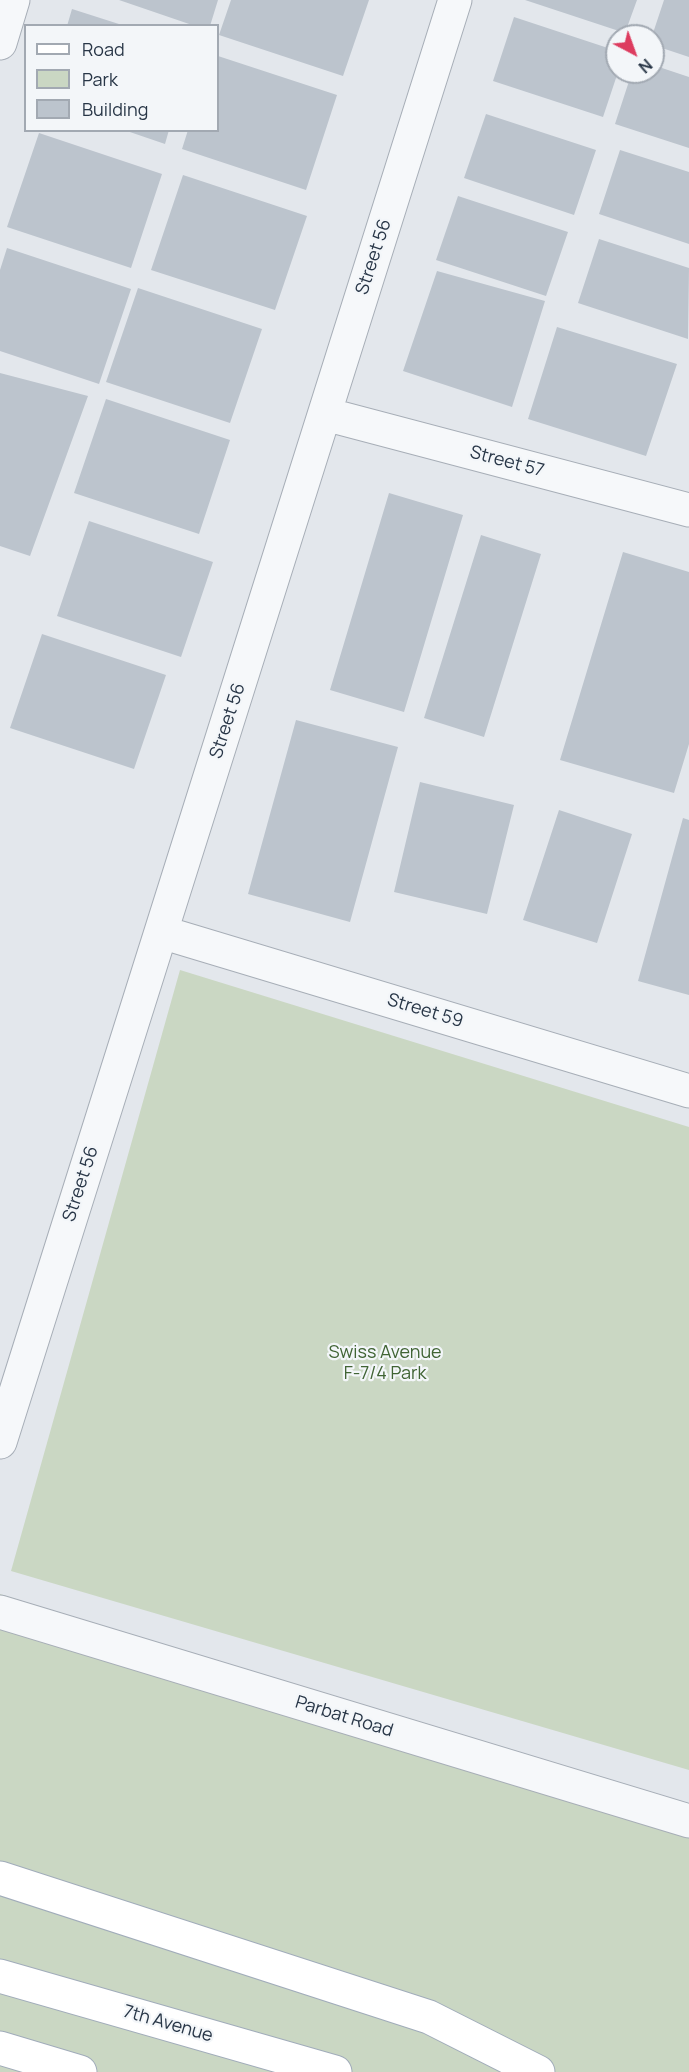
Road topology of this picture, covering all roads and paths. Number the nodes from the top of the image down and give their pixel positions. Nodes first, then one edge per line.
1 (13, 0) edge
2 (455, 0) edge
3 (0, 43) edge
4 (325, 414) junction
5 (689, 510) edge
6 (161, 932) junction
7 (689, 1091) edge
8 (0, 1442) edge
9 (0, 1612) edge
10 (689, 1821) edge
11 (0, 1878) edge
12 (0, 1976) edge
13 (0, 2048) edge
14 (80, 2072) edge
15 (335, 2072) edge
16 (538, 2072) edge

1 - 3 street
2 - 4 street, Street 56
4 - 5 street, Street 57
4 - 6 street, Street 56
6 - 7 street, Street 59
6 - 8 street, Street 56
9 - 10 street, Parbat Road
11 - 16 main road
12 - 15 main road, 7th Avenue
13 - 14 main road

